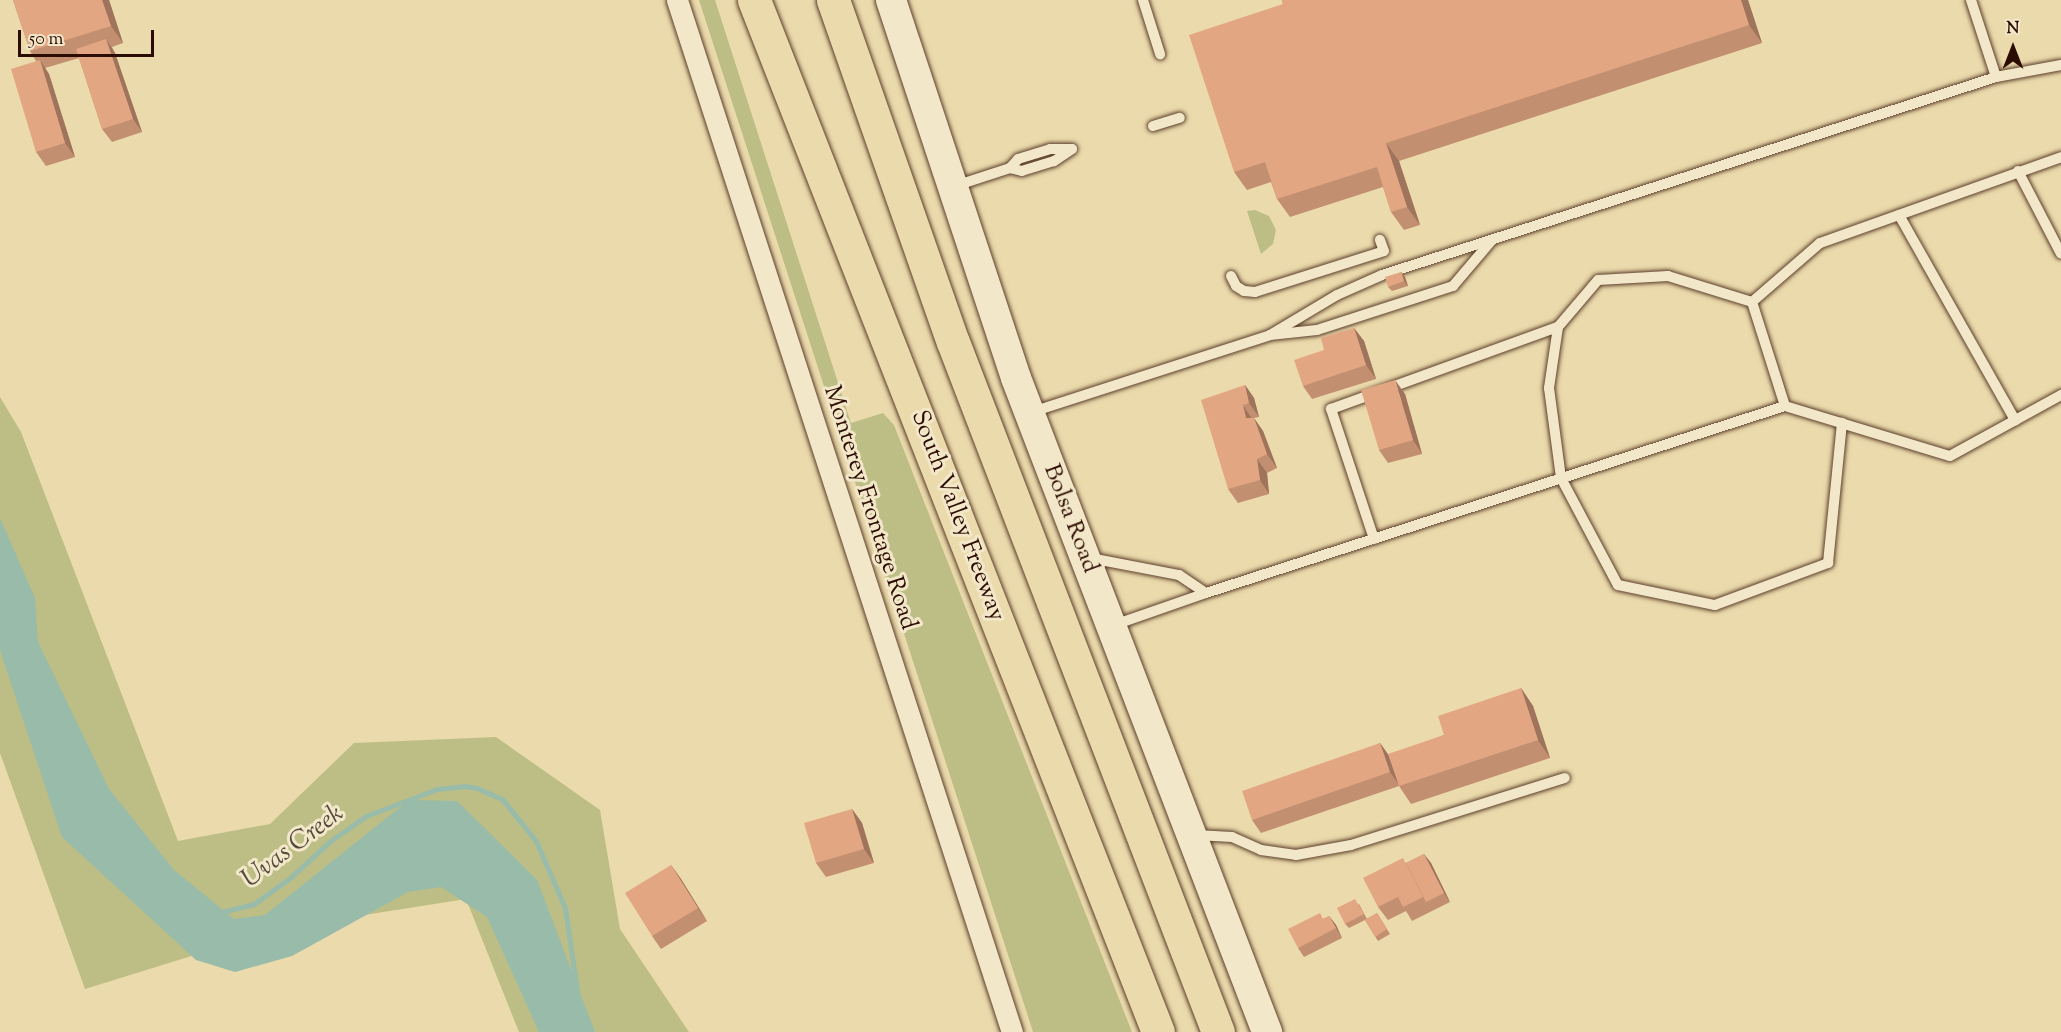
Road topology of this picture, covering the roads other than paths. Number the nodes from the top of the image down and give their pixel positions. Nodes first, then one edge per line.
1 (677, 0) edge
2 (754, 0) edge
3 (833, 0) edge
4 (891, 0) edge
5 (1143, 0) edge
6 (1971, 0) edge
7 (1160, 54) dead end
8 (2061, 65) edge
9 (1996, 77) junction
10 (1180, 118) dead end
11 (1153, 126) dead end
12 (2061, 158) edge
13 (1010, 168) junction
14 (2018, 171) junction
15 (952, 187) junction
16 (1899, 215) junction
17 (1492, 239) junction
18 (1380, 240) dead end
19 (2061, 254) edge
20 (1231, 276) dead end
21 (1752, 302) junction
22 (1558, 327) junction
23 (1270, 335) junction
24 (2061, 395) edge
25 (1785, 406) junction
26 (1029, 412) junction
27 (2015, 420) junction
28 (1842, 423) junction
29 (1561, 478) junction
30 (1374, 539) junction
31 (1084, 557) junction
32 (1206, 593) junction
33 (1111, 626) junction
34 (1565, 778) dead end
35 (1190, 835) junction
36 (1012, 1032) edge
37 (1158, 1032) edge
38 (1218, 1032) edge
39 (1267, 1032) edge

1 - 36 street, Monterey Frontage Road
2 - 37 highway, South Valley Freeway
3 - 38 highway
4 - 15 main road, Bolsa Road
5 - 7 lane
6 - 9 lane
8 - 9 lane
9 - 17 lane
10 - 11 lane
12 - 14 lane
13 - 13 lane
13 - 15 lane
14 - 16 lane
14 - 19 lane
15 - 26 main road, Bolsa Road
16 - 21 lane
16 - 27 lane
17 - 23 lane
17 - 23 lane
18 - 20 lane
21 - 22 lane
21 - 25 lane
22 - 29 lane
22 - 30 lane
23 - 26 lane
24 - 27 lane
25 - 28 lane
25 - 29 lane
26 - 31 main road, Bolsa Road
27 - 28 lane
28 - 29 lane
29 - 30 lane
30 - 32 lane
31 - 32 lane
31 - 33 main road, Bolsa Road
32 - 33 lane
33 - 35 main road, Bolsa Road
34 - 35 lane
35 - 39 main road, Bolsa Road

